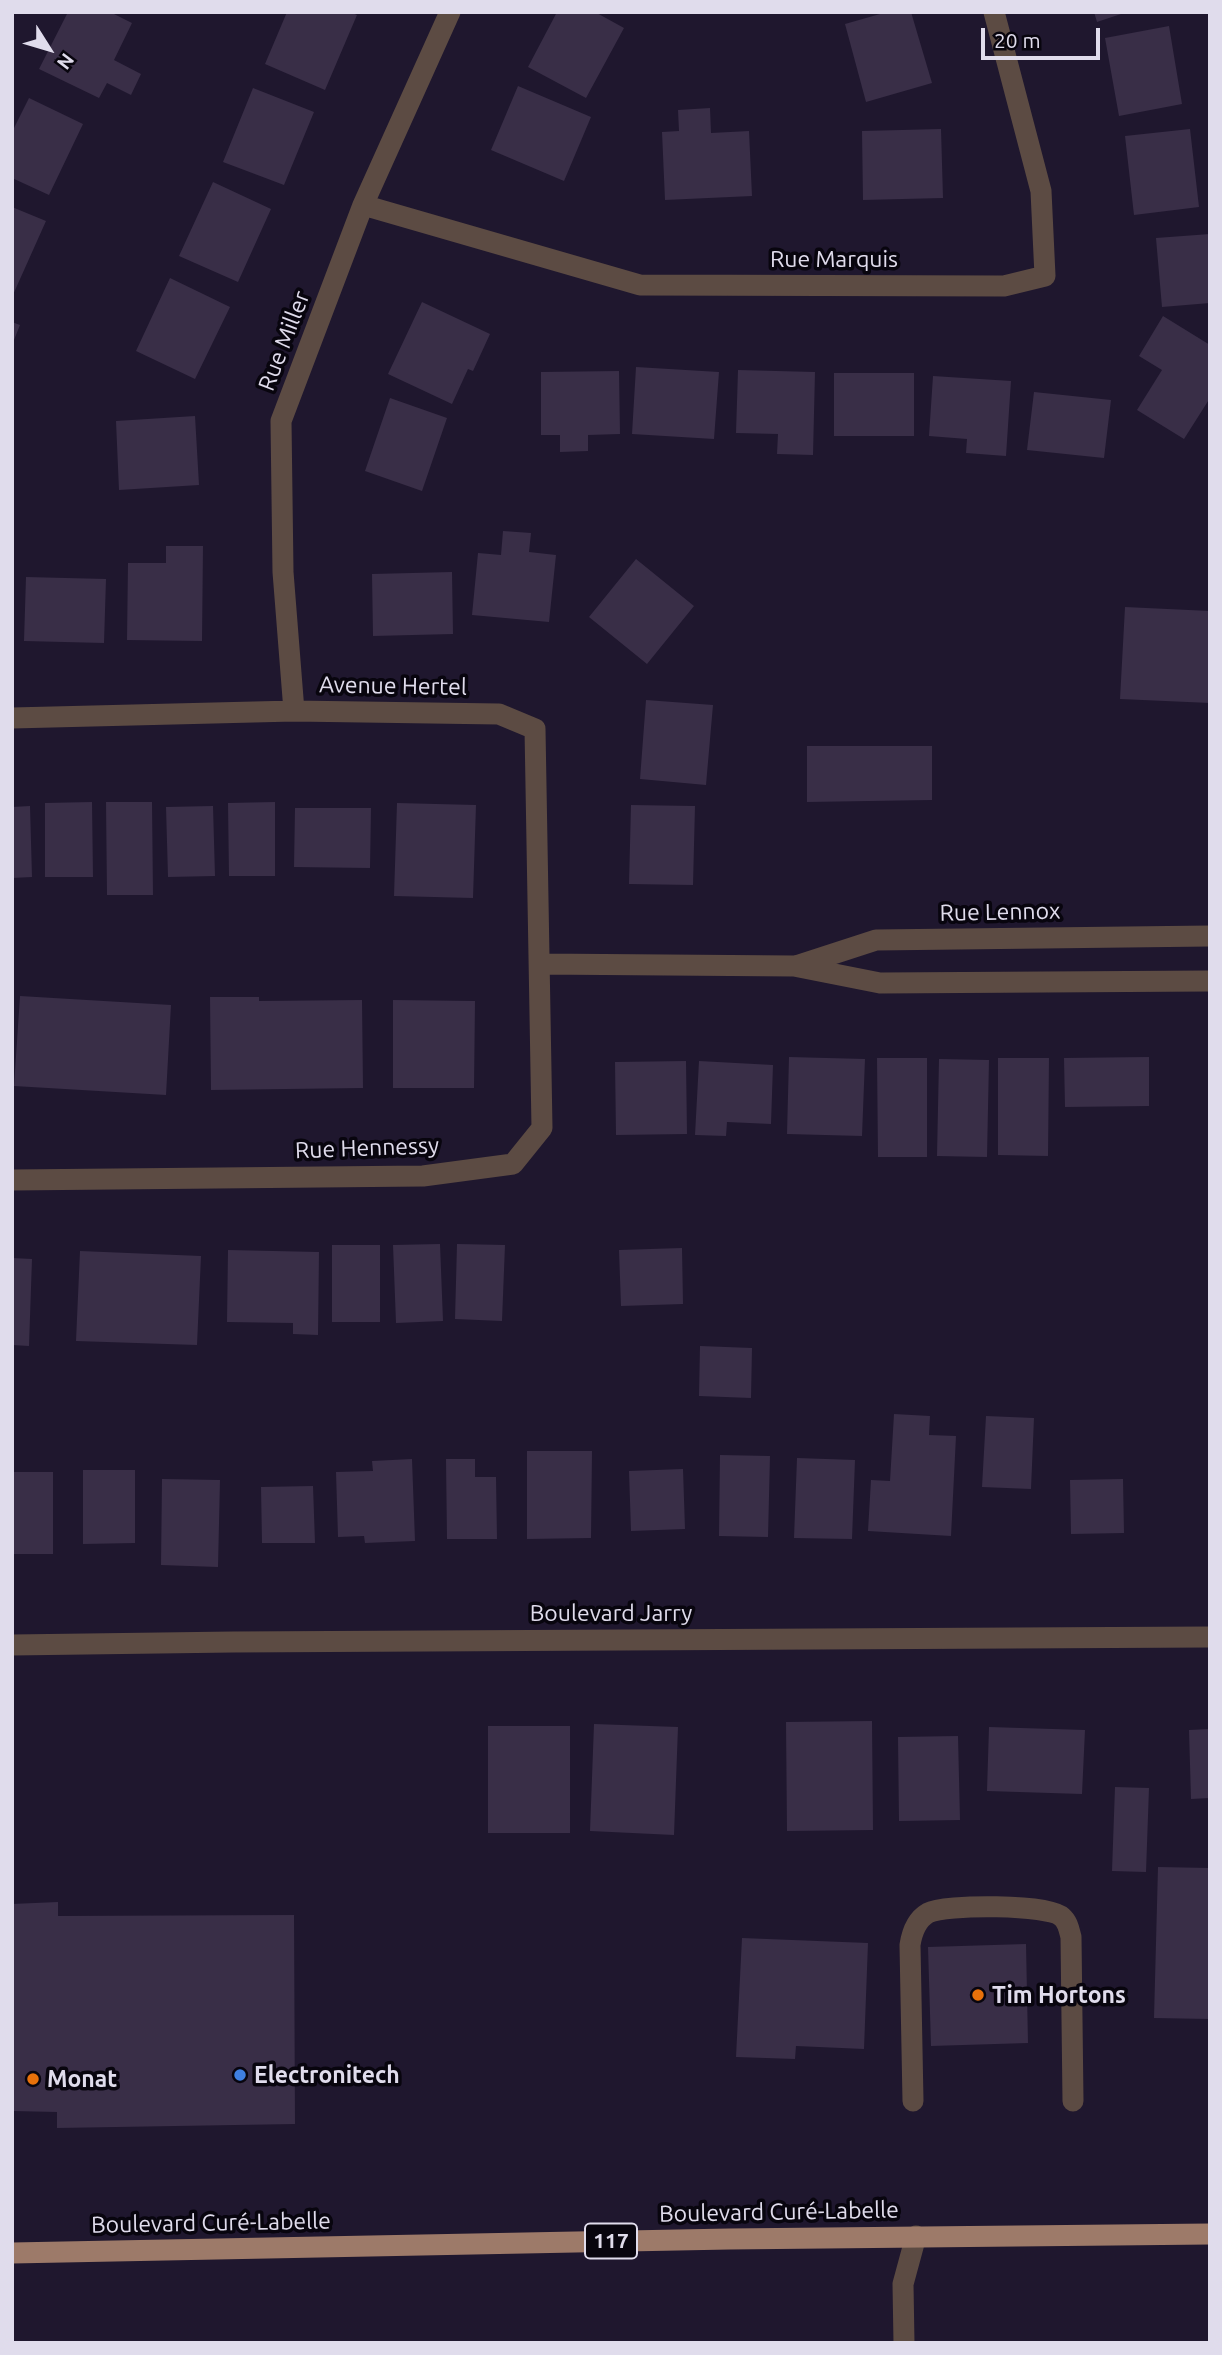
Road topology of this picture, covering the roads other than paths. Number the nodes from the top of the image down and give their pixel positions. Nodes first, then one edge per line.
1 (450, 12) edge
2 (994, 12) edge
3 (363, 205) junction
4 (294, 711) junction
5 (12, 718) edge
6 (1210, 936) edge
7 (540, 964) junction
8 (794, 966) junction
9 (1210, 981) edge
10 (12, 1180) edge
11 (1210, 1637) edge
12 (12, 1645) edge
13 (913, 2101) dead end
14 (1073, 2101) dead end
15 (1210, 2234) edge
16 (916, 2236) junction
17 (12, 2253) edge
18 (904, 2343) edge

1 - 3 street, Rue Miller
2 - 3 street, Rue Marquis
3 - 4 street, Rue Miller
4 - 5 street, Avenue Hertel
4 - 7 street, Avenue Hertel
6 - 8 street, Rue Lennox
7 - 8 street, Rue Lennox
7 - 10 street, Rue Hennessy
8 - 9 street, Rue Lennox
11 - 12 street, Boulevard Jarry
13 - 14 street
15 - 16 main road, Boulevard Curé-Labelle / 117
16 - 17 main road, Boulevard Curé-Labelle / 117
16 - 18 street

